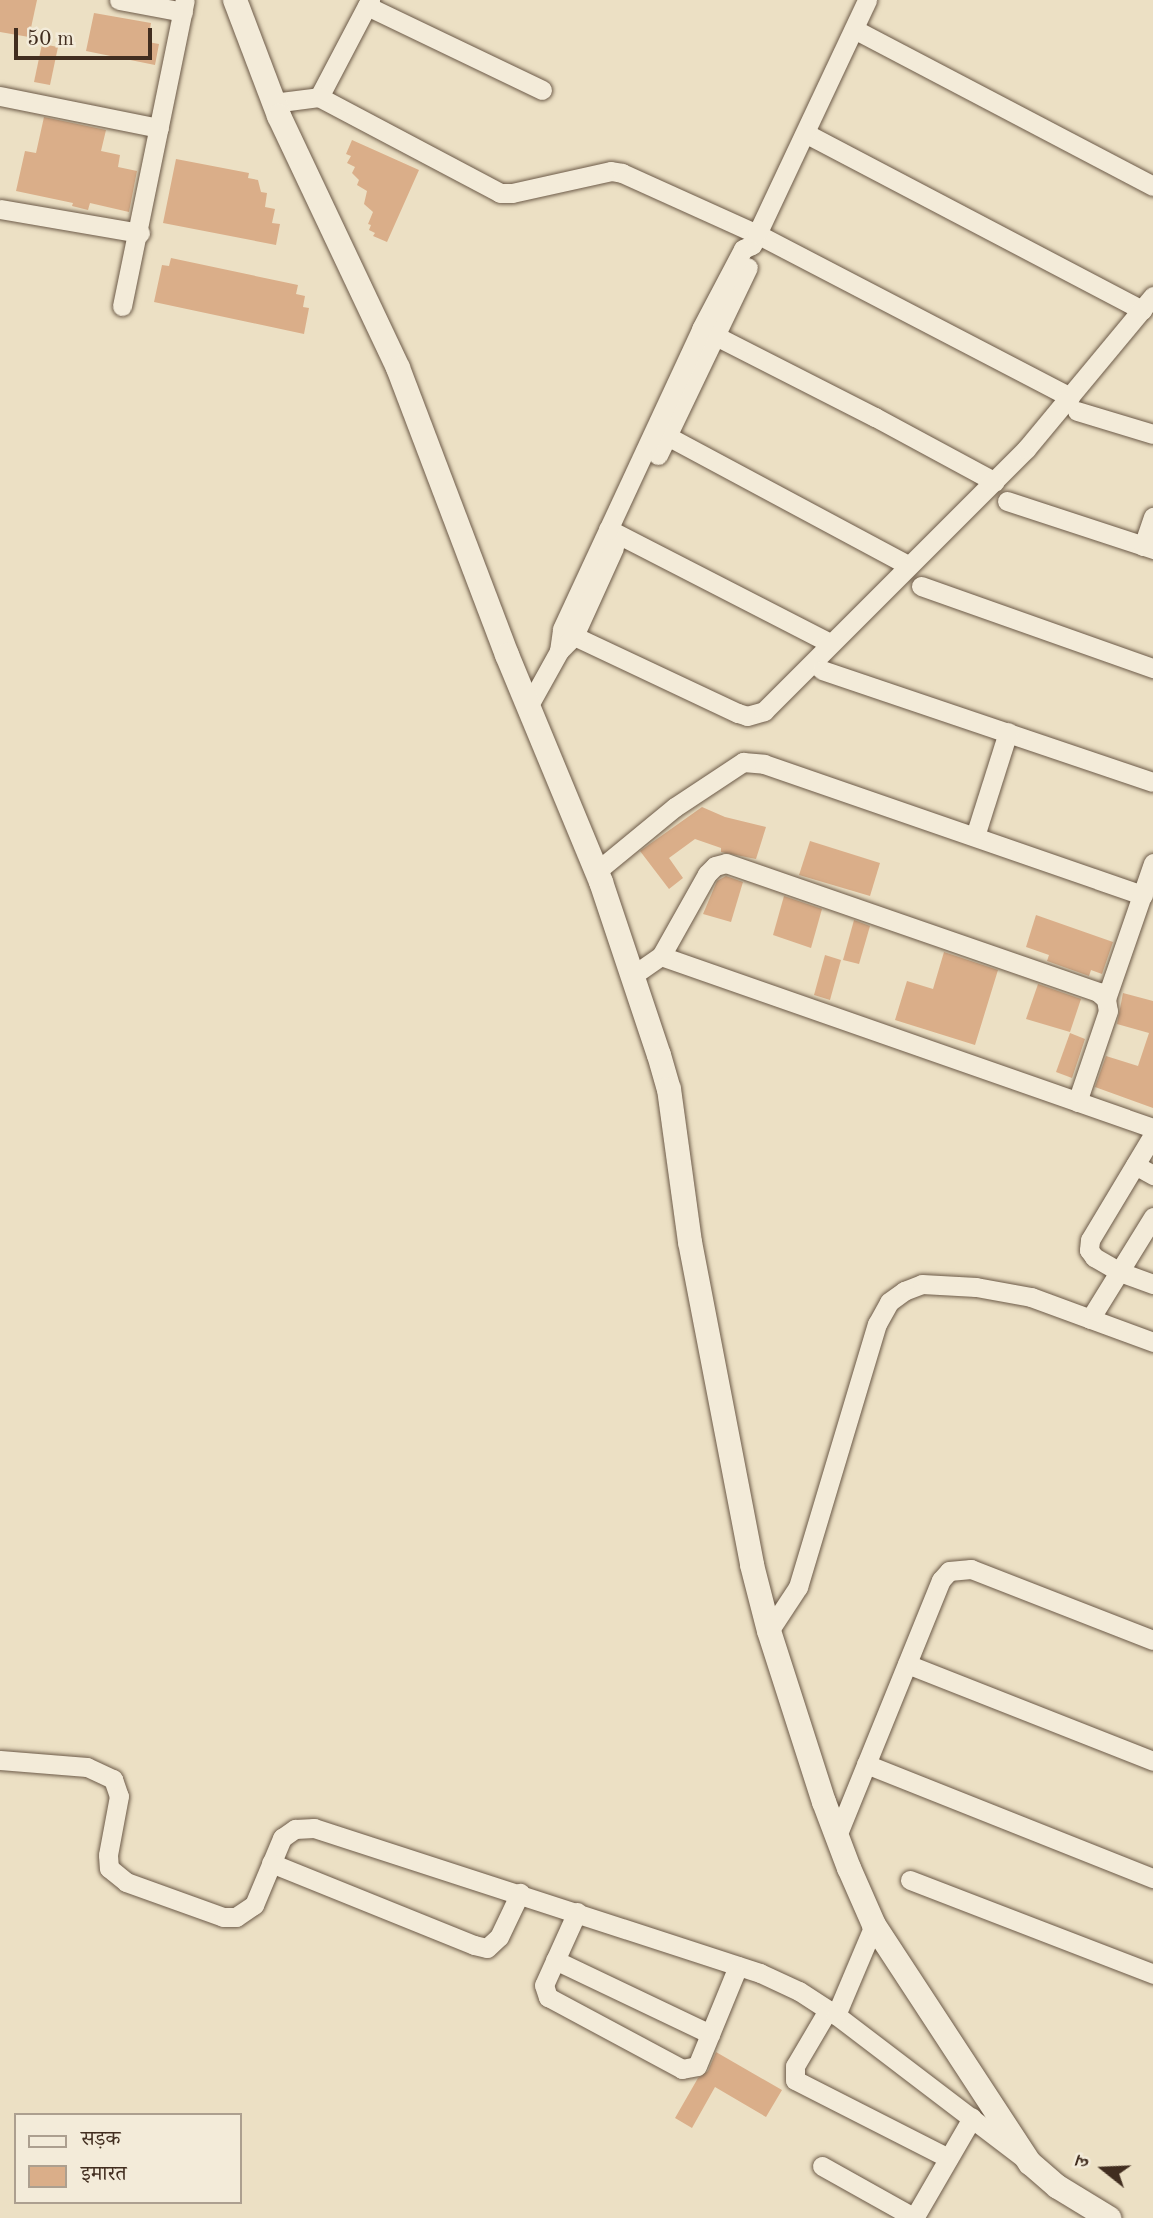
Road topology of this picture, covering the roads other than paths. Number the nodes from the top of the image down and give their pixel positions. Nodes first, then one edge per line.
1 (120, 0) edge
2 (235, 0) edge
3 (867, 0) edge
4 (369, 3) edge
5 (184, 6) edge
6 (854, 29) junction
7 (542, 90) dead end
8 (0, 96) edge
9 (319, 97) junction
10 (274, 103) junction
11 (159, 128) junction
12 (805, 134) junction
13 (1153, 186) edge
14 (0, 209) edge
15 (139, 233) junction
16 (755, 239) junction
17 (1148, 303) edge
18 (122, 306) dead end
19 (708, 332) junction
20 (1073, 404) junction
21 (661, 432) junction
22 (1153, 435) edge
23 (995, 482) junction
24 (1007, 501) dead end
25 (1153, 517) edge
26 (614, 532) junction
27 (1148, 547) edge
28 (908, 565) junction
29 (920, 586) dead end
30 (574, 636) junction
31 (830, 643) junction
32 (559, 651) junction
33 (1153, 668) edge
34 (822, 670) dead end
35 (528, 706) junction
36 (1008, 732) junction
37 (1153, 782) edge
38 (975, 836) junction
39 (1153, 863) edge
40 (597, 872) junction
41 (1143, 895) junction
42 (661, 956) junction
43 (632, 976) junction
44 (1107, 999) junction
45 (1077, 1102) junction
46 (1153, 1128) edge
47 (1153, 1135) edge
48 (1135, 1165) junction
49 (1153, 1175) edge
50 (1153, 1217) edge
51 (1121, 1272) junction
52 (1153, 1284) edge
53 (1090, 1319) junction
54 (1153, 1342) edge
55 (769, 1631) junction
56 (1153, 1640) edge
57 (907, 1664) junction
58 (0, 1760) edge
59 (1153, 1761) edge
60 (866, 1764) junction
61 (837, 1836) junction
62 (271, 1863) junction
63 (1153, 1878) edge
64 (910, 1880) dead end
65 (520, 1894) junction
66 (577, 1912) junction
67 (874, 1925) junction
68 (555, 1960) junction
69 (738, 1966) junction
70 (1153, 1974) edge
71 (832, 2012) junction
72 (710, 2034) junction
73 (972, 2118) junction
74 (948, 2158) junction
75 (1030, 2163) junction
76 (822, 2166) dead end
77 (914, 2218) edge
78 (1109, 2218) edge

1 - 5 street
2 - 10 street
3 - 6 street
4 - 7 street
4 - 9 street
5 - 11 street
6 - 12 street
6 - 13 street
8 - 11 street
9 - 10 street
9 - 16 street
10 - 35 street
11 - 15 street
12 - 16 street
12 - 17 street
14 - 15 street
15 - 18 street
16 - 19 street
16 - 20 street
17 - 20 street
19 - 21 street
19 - 23 street
20 - 22 street
20 - 23 street
21 - 26 street
21 - 28 street
23 - 28 street
24 - 27 street
25 - 27 street
26 - 30 street
26 - 31 street
26 - 32 street
28 - 31 street
29 - 33 street
30 - 31 street
30 - 32 street
32 - 35 street
34 - 36 street
35 - 40 street
36 - 37 street
36 - 38 street
38 - 40 street
38 - 41 street
39 - 41 street
40 - 43 street
41 - 44 street
42 - 43 street
42 - 44 street
42 - 45 street
43 - 55 street
44 - 45 street
45 - 46 street
47 - 48 street
48 - 49 street
48 - 51 street
50 - 51 street
51 - 52 street
51 - 53 street
53 - 54 street
53 - 55 street
55 - 61 street
56 - 57 street
57 - 59 street
57 - 60 street
58 - 62 street
60 - 61 street
60 - 63 street
61 - 67 street
62 - 65 street
62 - 65 street
64 - 70 street
65 - 66 street
66 - 68 street
66 - 69 street
67 - 71 street
67 - 75 street
68 - 72 street
68 - 72 street
69 - 71 street
69 - 72 street
71 - 73 street
71 - 74 street
73 - 74 street
73 - 75 street
74 - 77 street
75 - 78 street
76 - 77 street

